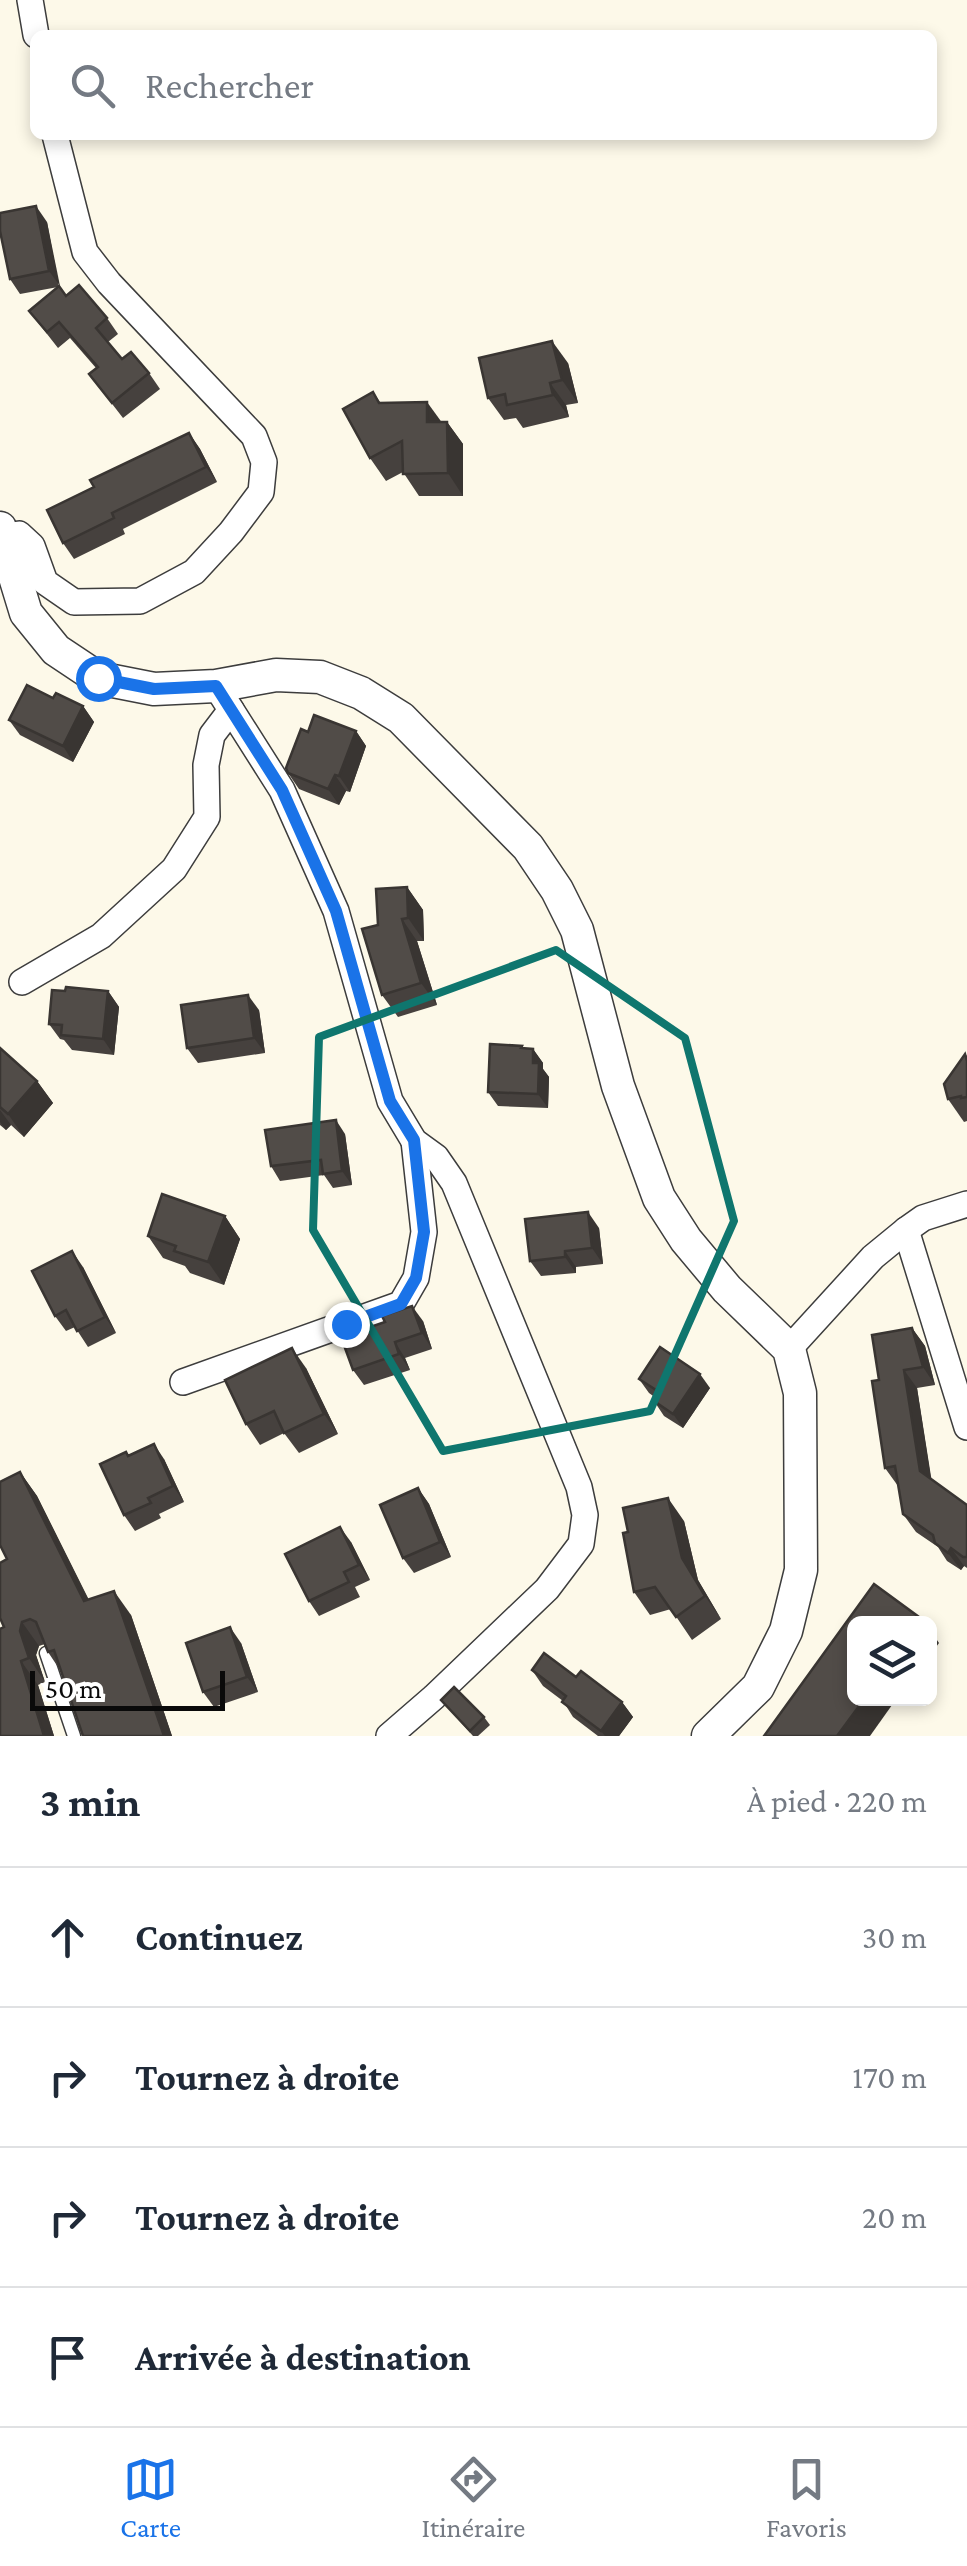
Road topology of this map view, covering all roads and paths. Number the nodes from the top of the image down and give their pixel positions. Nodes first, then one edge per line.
1 (30, 0) edge
2 (35, 30) edge
3 (56, 140) edge
4 (1, 534) edge
5 (223, 698) junction
6 (22, 982) dead end
7 (414, 1140) junction
8 (967, 1204) edge
9 (906, 1230) junction
10 (789, 1349) junction
11 (184, 1382) dead end
12 (967, 1427) edge
13 (46, 1653) edge
14 (74, 1736) edge
15 (388, 1736) edge
16 (708, 1736) edge

1 - 2 street
3 - 4 street
4 - 5 street
5 - 6 street
5 - 7 street
5 - 10 street
7 - 11 street
7 - 15 street
8 - 9 street
9 - 10 street
9 - 12 street
10 - 16 street
13 - 14 lane

